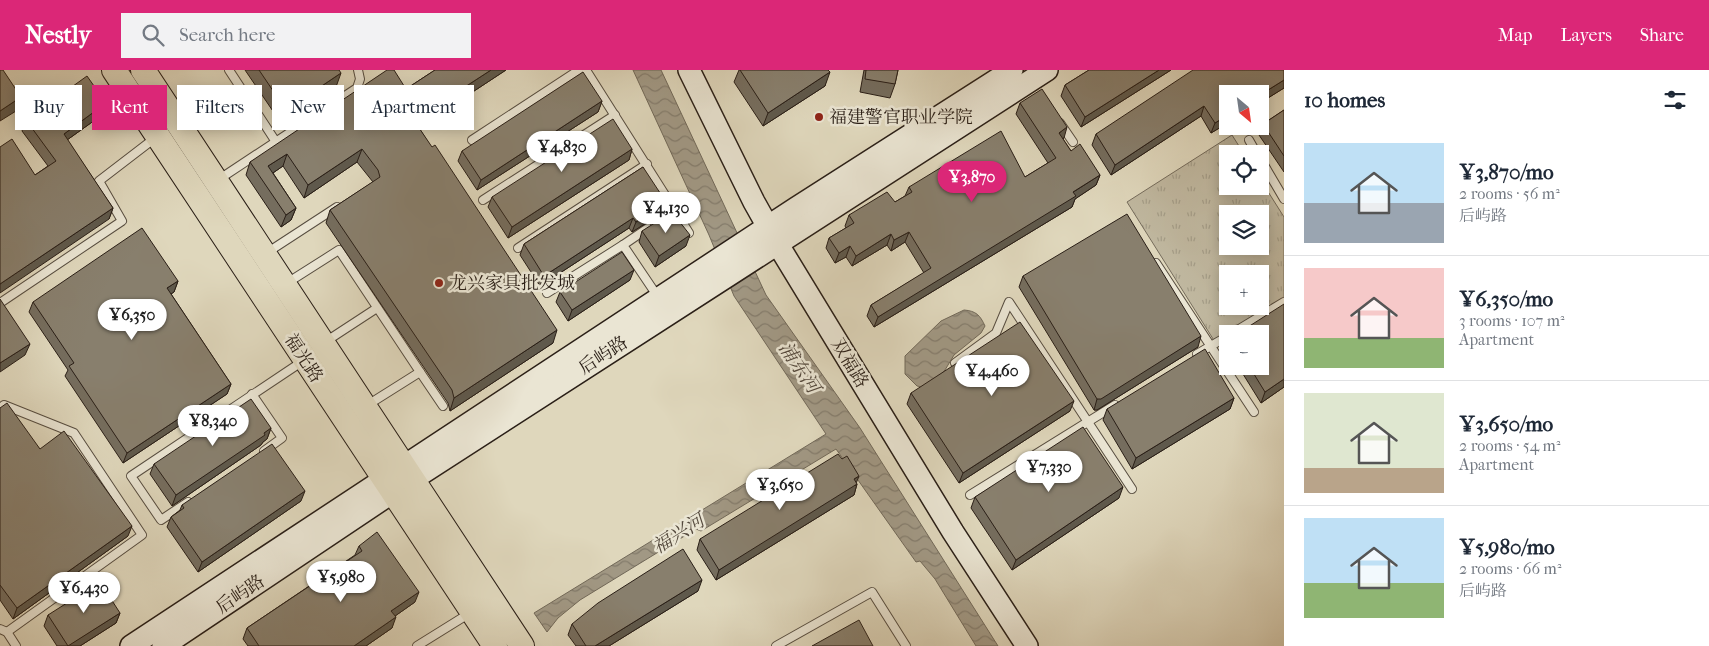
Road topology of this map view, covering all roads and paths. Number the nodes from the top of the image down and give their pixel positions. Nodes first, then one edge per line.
1 (114, 70) edge
2 (143, 70) edge
3 (229, 70) edge
4 (358, 70) edge
5 (578, 70) edge
6 (586, 70) edge
7 (689, 70) edge
8 (1012, 70) edge
9 (1039, 79) edge
10 (615, 115) junction
11 (1058, 119) edge
12 (158, 135) junction
13 (472, 140) dead end
14 (1249, 140) dead end
15 (276, 142) junction
16 (1073, 142) dead end
17 (1252, 145) edge
18 (647, 164) junction
19 (1269, 174) edge
20 (216, 181) junction
21 (483, 200) dead end
22 (1284, 200) edge
23 (345, 202) edge
24 (675, 211) junction
25 (668, 216) edge
26 (653, 226) edge
27 (689, 233) edge
28 (773, 235) junction
29 (623, 245) junction
30 (518, 248) dead end
31 (264, 255) junction
32 (1152, 256) edge
33 (713, 274) junction
34 (284, 285) junction
35 (547, 293) dead end
36 (659, 299) junction
37 (1284, 302) edge
38 (0, 303) edge
39 (378, 308) junction
40 (1246, 325) edge
41 (1219, 341) edge
42 (322, 344) junction
43 (1211, 346) junction
44 (305, 360) junction
45 (1186, 361) edge
46 (955, 363) edge
47 (420, 372) junction
48 (252, 394) junction
49 (1120, 401) edge
50 (443, 406) dead end
51 (364, 407) junction
52 (0, 408) edge
53 (1254, 412) dead end
54 (1087, 421) junction
55 (258, 455) edge
56 (398, 479) junction
57 (1132, 490) dead end
58 (970, 495) dead end
59 (193, 498) edge
60 (472, 612) junction
61 (3, 630) edge
62 (16, 646) edge
63 (131, 646) edge
64 (163, 646) edge
65 (417, 646) edge
66 (495, 646) edge
67 (522, 646) edge
68 (776, 646) edge
69 (906, 646) edge
70 (1027, 646) edge

1 - 12 main road, 福光路
2 - 20 main road, 福光路
3 - 15 lane
4 - 15 lane
5 - 13 lane
6 - 10 lane
7 - 28 main road, 双福路
8 - 28 main road
9 - 28 main road
10 - 18 lane
10 - 21 lane
11 - 16 lane
12 - 38 lane
12 - 44 main road, 福光路
14 - 17 lane
15 - 20 lane
18 - 24 lane
18 - 30 lane
19 - 22 lane
20 - 31 main road, 福光路
23 - 31 lane
24 - 25 lane
24 - 27 lane
26 - 29 lane
28 - 33 main road
28 - 70 main road, 双福路
29 - 35 lane
29 - 36 lane
31 - 34 main road, 福光路
32 - 43 lane
33 - 36 main road, 后屿路
33 - 56 main road, 后屿路
34 - 39 lane
34 - 42 main road, 福光路
36 - 56 main road, 后屿路
37 - 40 lane
39 - 42 lane
39 - 47 lane
41 - 43 lane
42 - 51 main road, 福光路
43 - 45 lane
43 - 53 lane
44 - 48 lane
44 - 56 main road, 福光路
46 - 54 lane
47 - 50 lane
47 - 51 lane
48 - 55 lane
48 - 59 lane
49 - 54 lane
51 - 56 main road, 福光路
52 - 61 lane
54 - 57 lane
54 - 58 lane
56 - 60 main road, 福光路
56 - 63 main road, 后屿路
56 - 64 main road, 后屿路
56 - 67 main road, 福光路
60 - 65 lane
60 - 66 main road, 福光路
61 - 62 lane
68 - 69 lane

